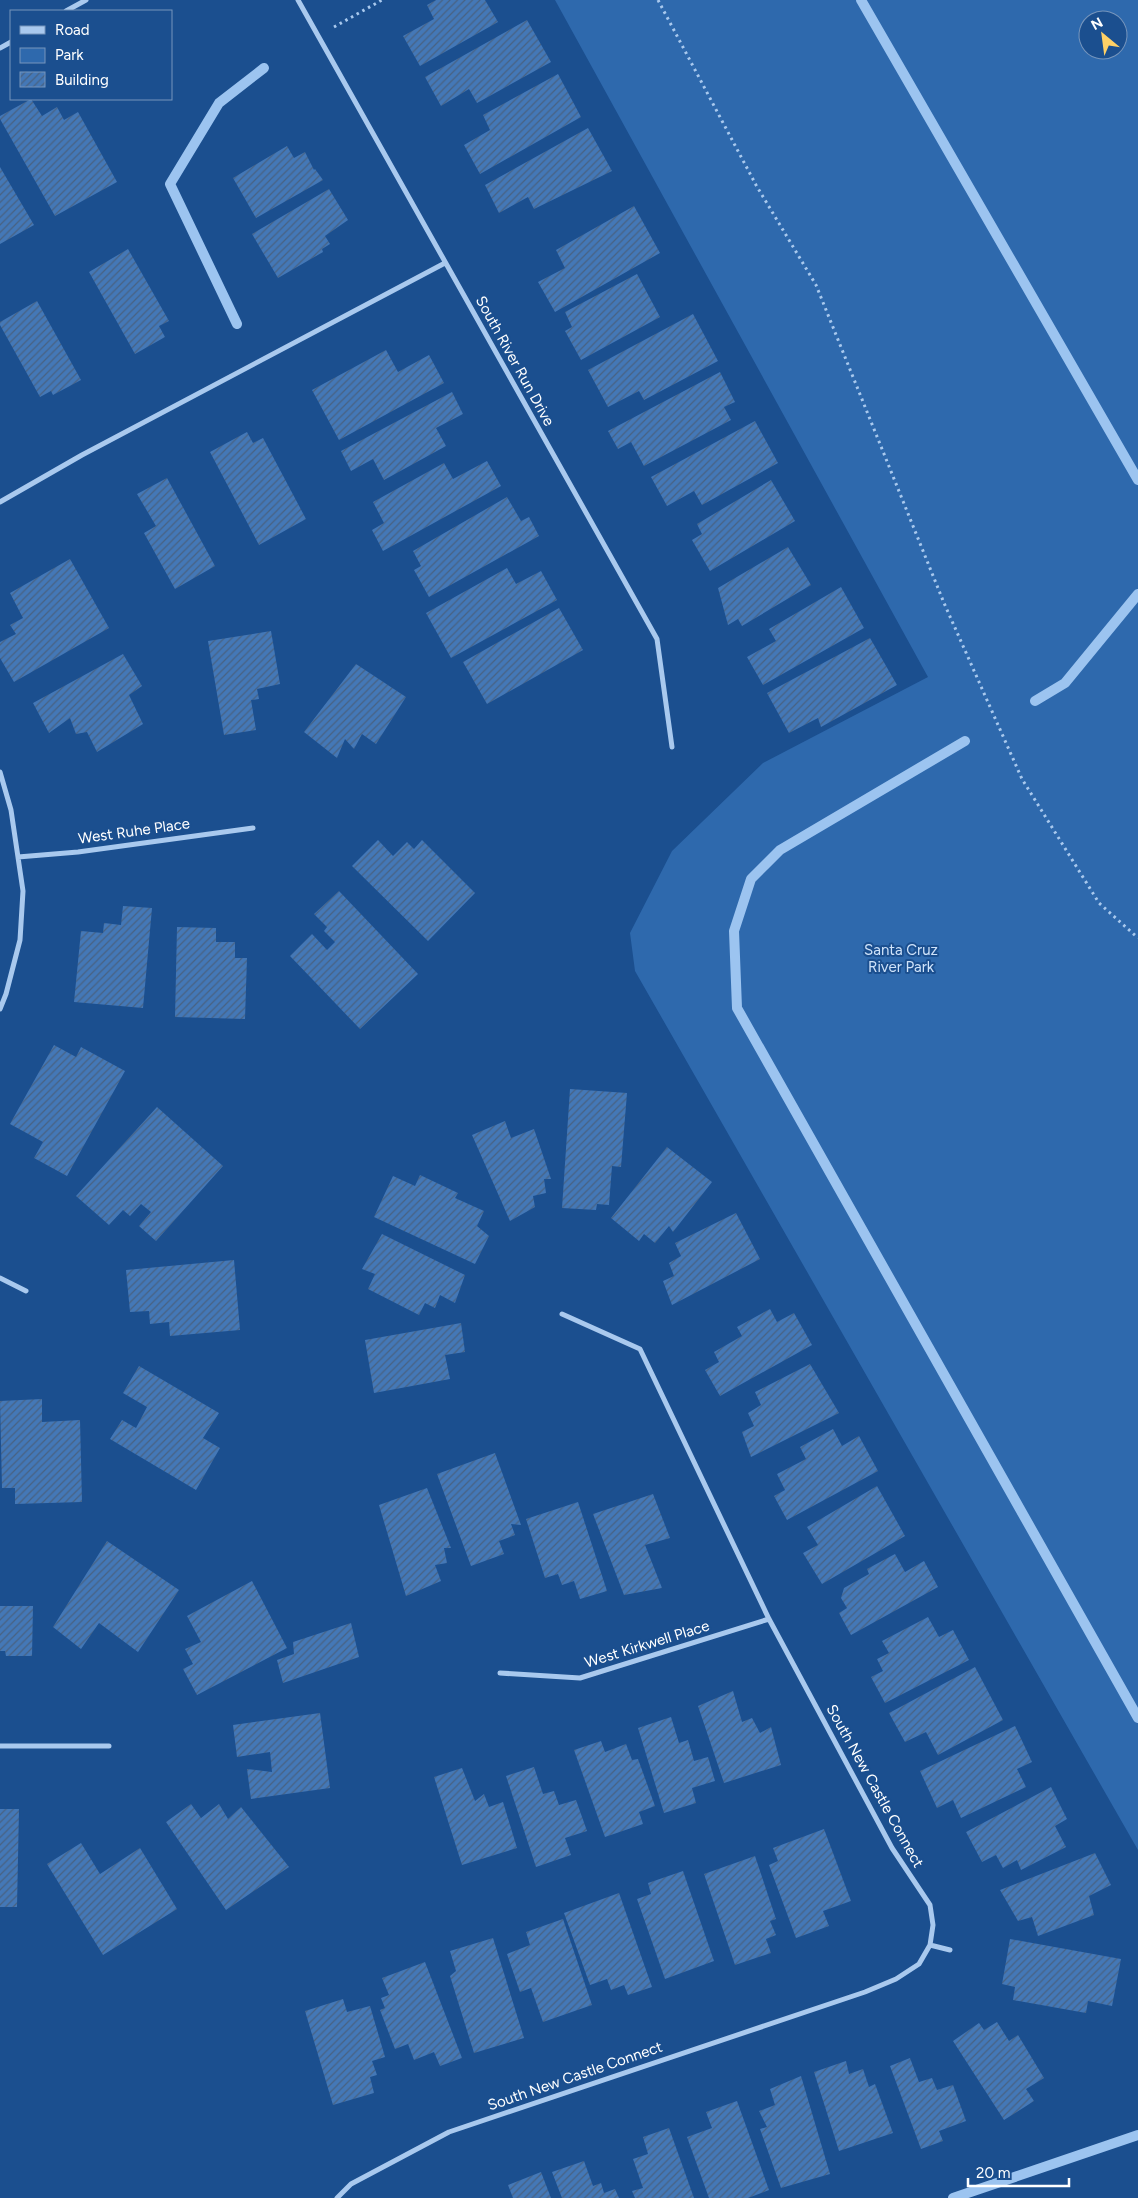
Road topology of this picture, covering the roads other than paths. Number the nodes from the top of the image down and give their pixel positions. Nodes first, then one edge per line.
1 (86, 0) edge
2 (298, 0) edge
3 (68, 10) edge
4 (445, 262) junction
5 (0, 502) edge
6 (672, 747) dead end
7 (0, 772) edge
8 (253, 828) dead end
9 (18, 857) junction
10 (0, 1008) edge
11 (0, 1278) edge
12 (26, 1291) dead end
13 (562, 1314) dead end
14 (769, 1619) junction
15 (500, 1673) dead end
16 (0, 1746) edge
17 (109, 1746) dead end
18 (930, 1945) junction
19 (950, 1950) dead end
20 (337, 2198) edge

1 - 3 street
2 - 4 street, South River Run Drive
4 - 5 street
4 - 6 street, South River Run Drive
7 - 9 street
8 - 9 street, West Ruhe Place
9 - 10 street
11 - 12 street
13 - 14 street, South New Castle Connect
14 - 15 street, West Kirkwell Place
14 - 18 street, South New Castle Connect
16 - 17 street
18 - 19 street
18 - 20 street, South New Castle Connect

